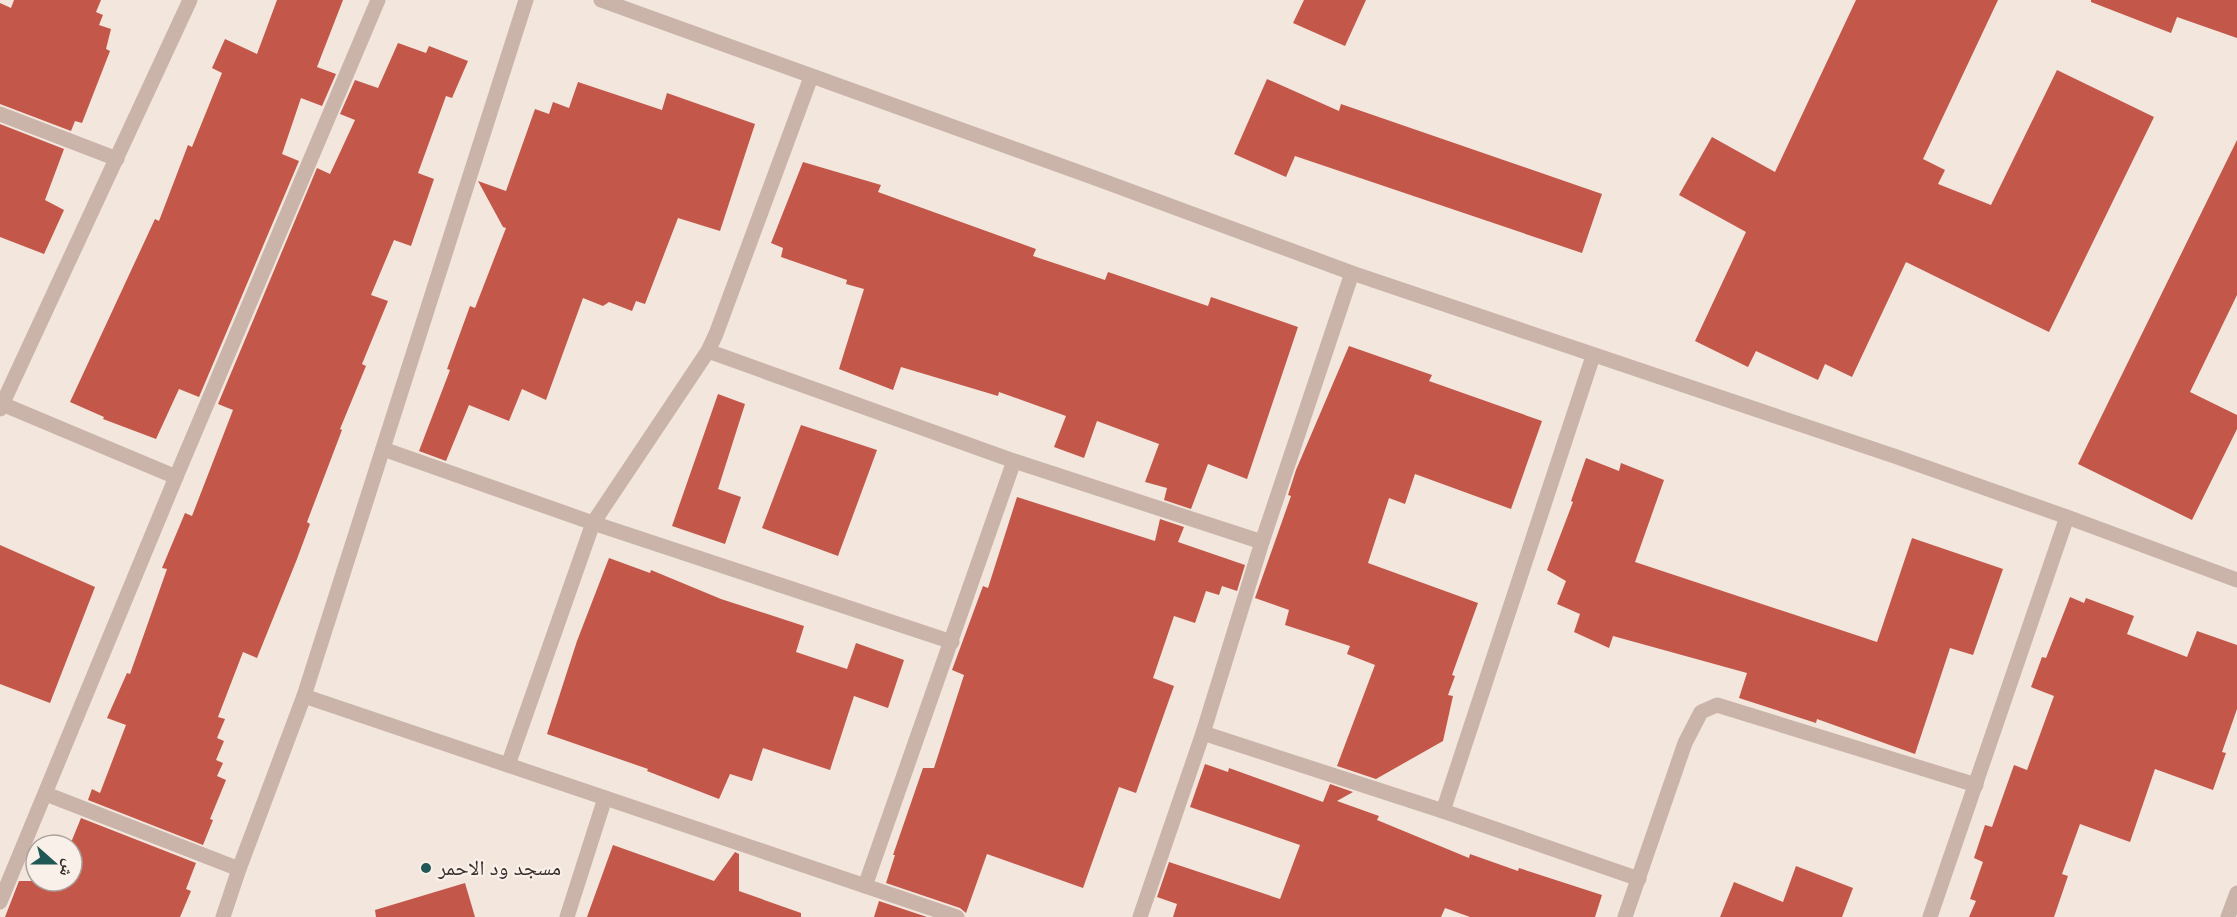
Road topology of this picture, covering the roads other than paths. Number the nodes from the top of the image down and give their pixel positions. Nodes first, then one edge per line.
1 (190, 0) edge
2 (378, 0) edge
3 (526, 0) edge
4 (601, 0) edge
5 (811, 77) junction
6 (0, 114) edge
7 (117, 159) junction
8 (1352, 273) junction
9 (708, 351) junction
10 (1593, 356) junction
11 (1, 406) edge
12 (383, 449) junction
13 (1014, 461) junction
14 (176, 477) junction
15 (2067, 517) junction
16 (593, 523) junction
17 (1262, 542) junction
18 (2237, 580) edge
19 (952, 642) junction
20 (304, 696) junction
21 (1203, 733) junction
22 (508, 765) junction
23 (1976, 785) junction
24 (46, 794) junction
25 (605, 798) junction
26 (1443, 811) junction
27 (239, 869) junction
28 (1639, 879) junction
29 (865, 886) junction
30 (2237, 893) edge
31 (0, 902) edge
32 (223, 917) edge
33 (567, 917) edge
34 (957, 917) edge
35 (1140, 917) edge
36 (1625, 917) edge
37 (1930, 917) edge
38 (2228, 917) edge

1 - 7 street
2 - 14 street
3 - 12 street
4 - 5 street
5 - 8 street
5 - 9 street
6 - 7 street
7 - 11 street
8 - 10 street
8 - 17 street
9 - 13 street
9 - 16 street
10 - 15 street
10 - 26 street
11 - 14 street
12 - 16 street
12 - 20 street
13 - 17 street
13 - 19 street
14 - 24 street
15 - 18 street
15 - 23 street
16 - 19 street
16 - 22 street
17 - 21 street
19 - 29 street
20 - 22 street
20 - 27 street
21 - 26 street
21 - 35 street
22 - 25 street
23 - 28 street
23 - 37 street
24 - 27 street
24 - 31 street
25 - 29 street
25 - 33 street
26 - 28 street
27 - 32 street
28 - 36 street
29 - 34 street
30 - 38 street

